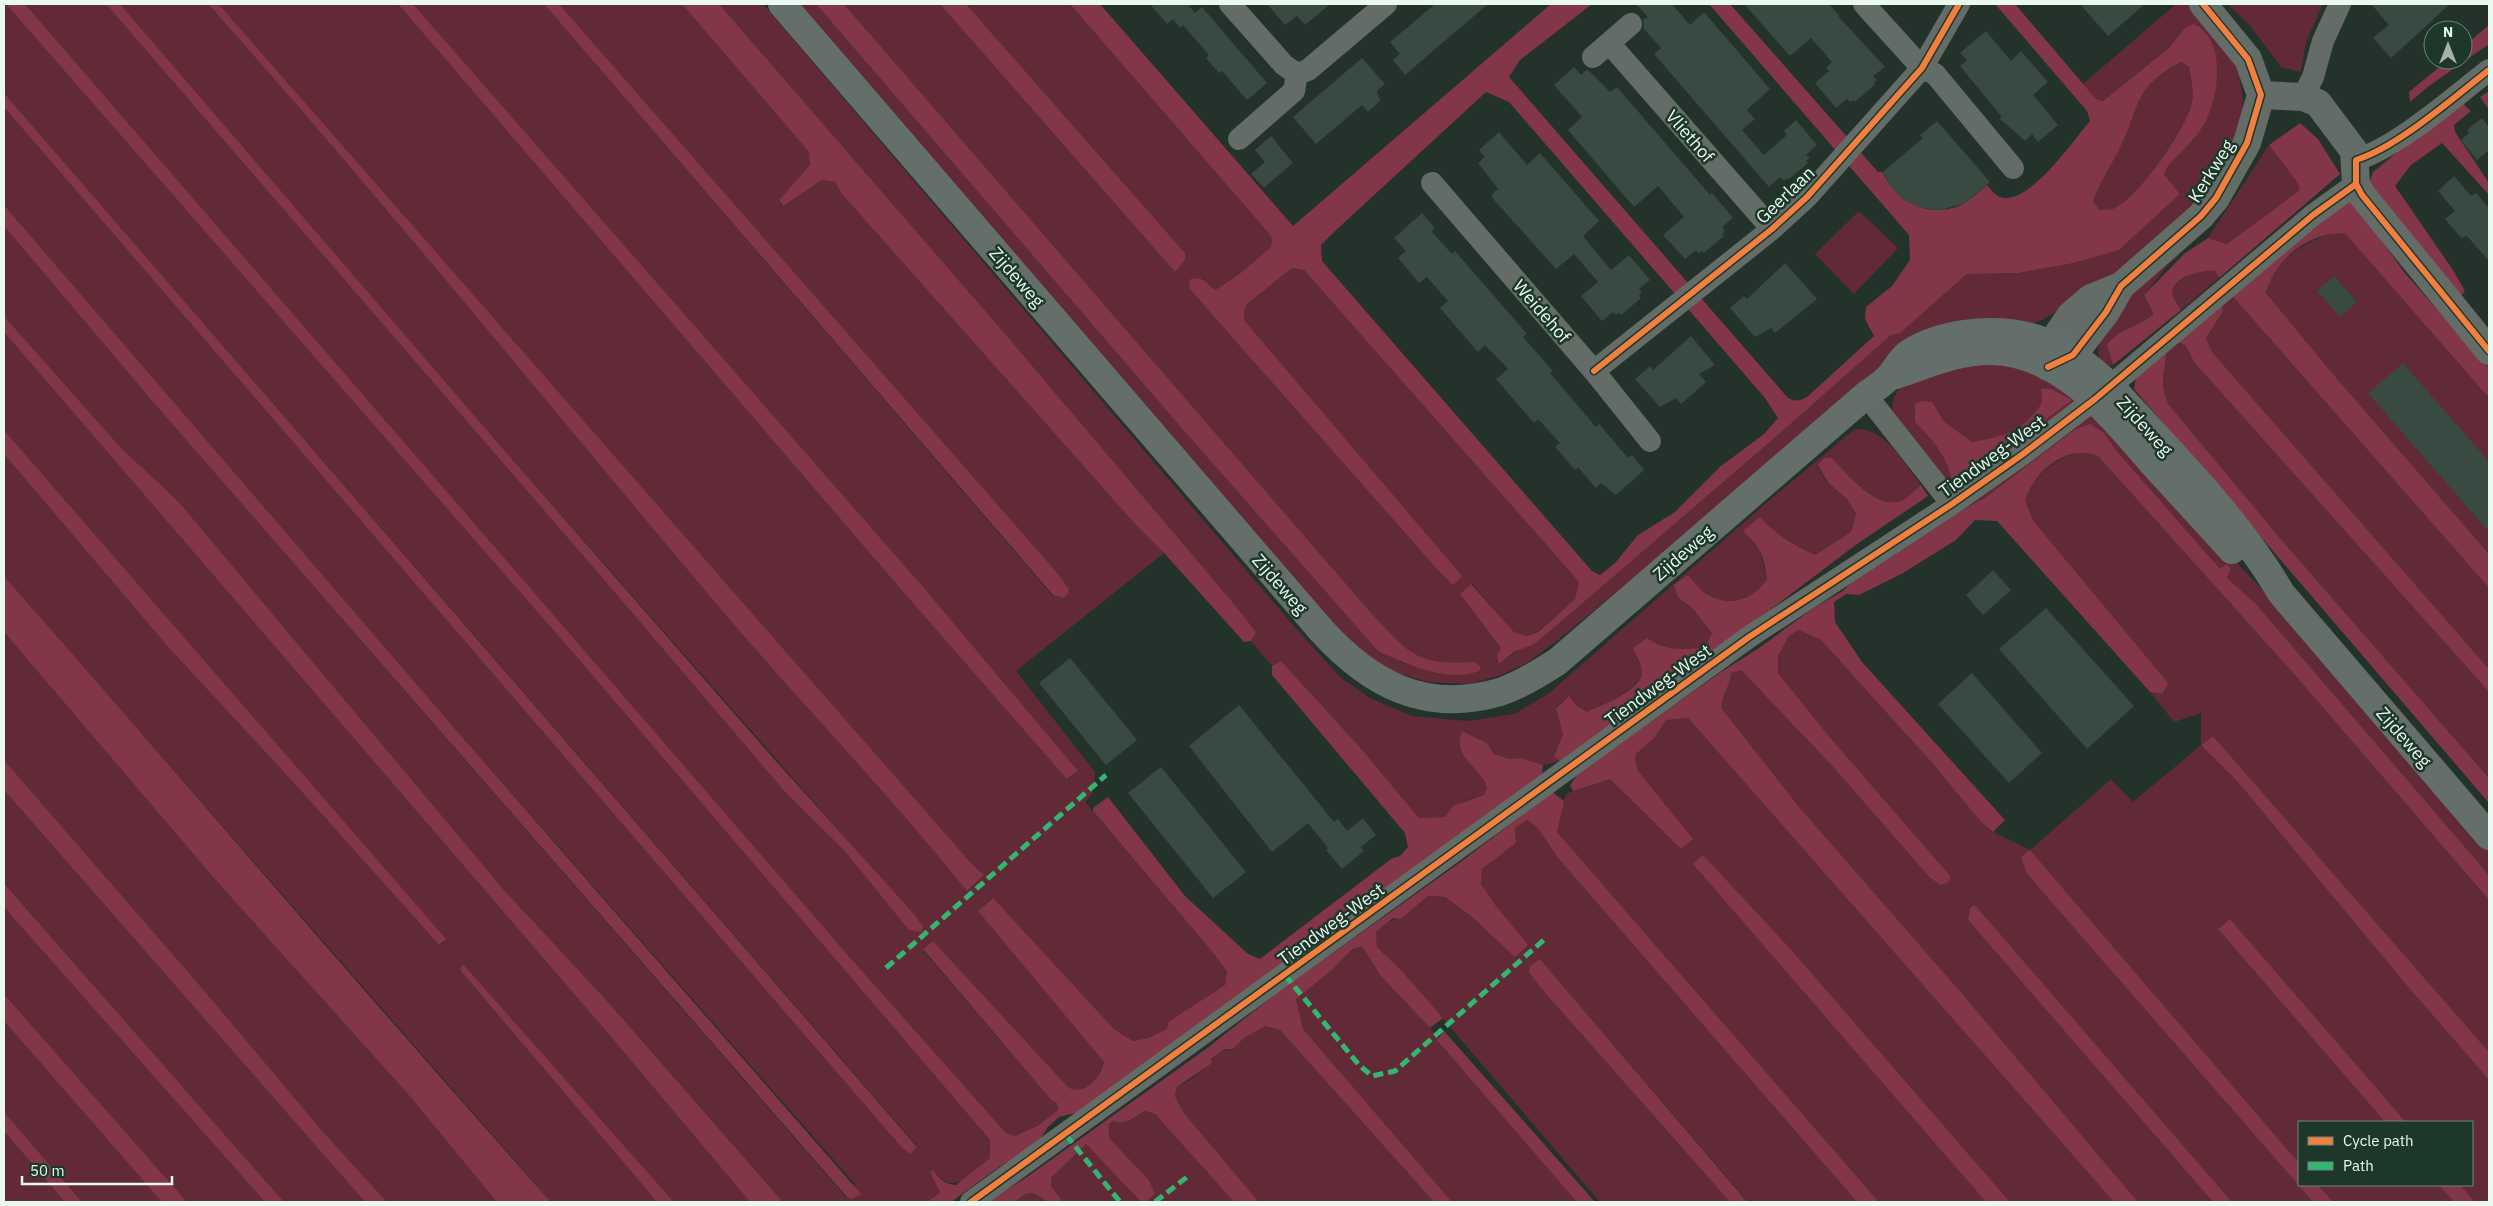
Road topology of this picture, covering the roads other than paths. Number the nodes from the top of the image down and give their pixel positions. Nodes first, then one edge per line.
1 (782, 4) edge
2 (1230, 4) edge
3 (1386, 4) edge
4 (1864, 4) edge
5 (1959, 4) edge
6 (2203, 4) edge
7 (2340, 4) edge
8 (1631, 24) dead end
9 (1922, 68) junction
10 (2489, 70) edge
11 (1297, 74) junction
12 (2261, 95) junction
13 (2303, 97) junction
14 (1238, 139) dead end
15 (2012, 168) dead end
16 (1432, 183) dead end
17 (2358, 189) junction
18 (1772, 229) junction
19 (2489, 351) edge
20 (2058, 355) junction
21 (1594, 371) junction
22 (2103, 393) junction
23 (1866, 395) junction
24 (1650, 441) dead end
25 (1952, 504) junction
26 (2489, 836) edge
27 (971, 1202) edge

1 - 23 main road, Zijdeweg
2 - 11 street
3 - 11 street
4 - 9 street
5 - 9 street, Geerlaan
6 - 12 street
7 - 13 street
8 - 18 street, Vliethof
9 - 15 street
9 - 18 street, Geerlaan
10 - 17 street, Tiendweg-West
11 - 14 street
12 - 13 street
12 - 20 street, Kerkweg
13 - 17 street
16 - 21 street, Weidehof
17 - 19 street
17 - 22 street, Tiendweg-West
18 - 21 street, Geerlaan
20 - 22 main road, Zijdeweg
20 - 23 main road, Zijdeweg
21 - 24 street, Weidehof
22 - 25 street, Tiendweg-West
22 - 26 main road, Zijdeweg
23 - 25 street, Tiendweg-West
25 - 27 street, Tiendweg-West

